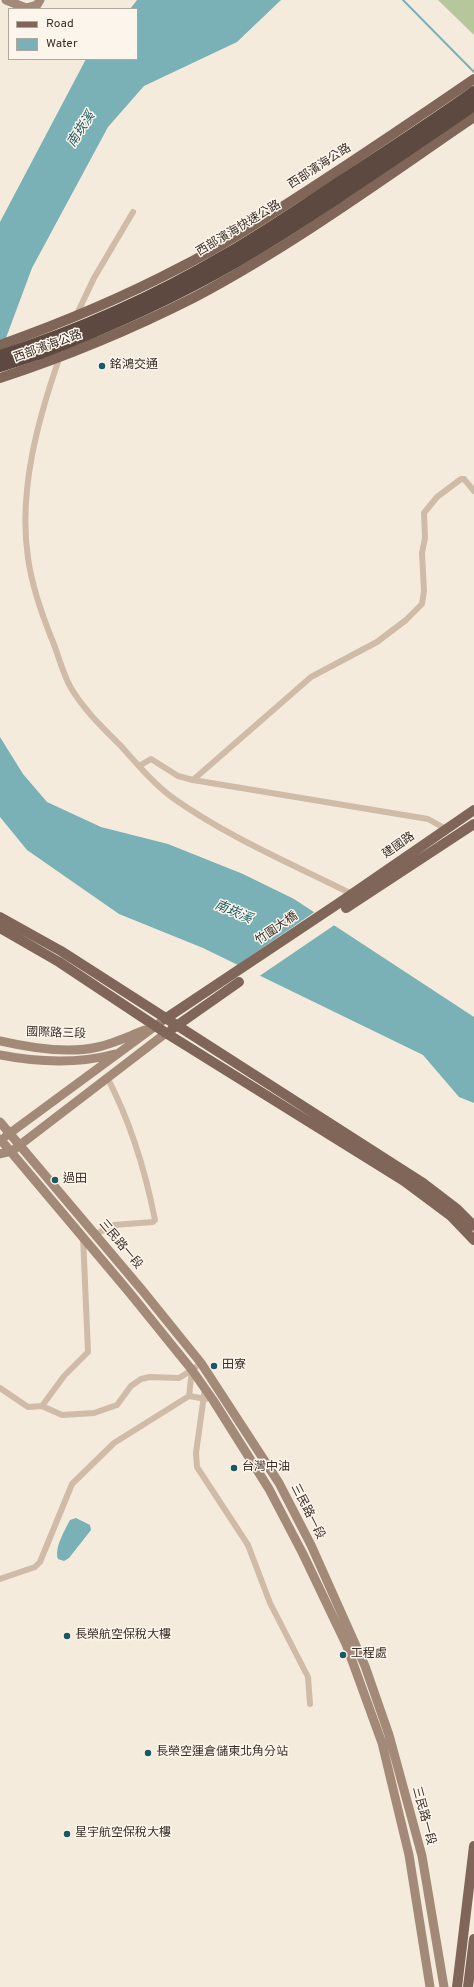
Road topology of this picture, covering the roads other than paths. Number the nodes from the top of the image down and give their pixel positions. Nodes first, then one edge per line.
1 (6, 0) edge
2 (40, 0) edge
3 (474, 79) edge
4 (474, 92) edge
5 (474, 105) edge
6 (474, 117) edge
7 (133, 212) dead end
8 (0, 345) edge
9 (0, 356) edge
10 (0, 366) edge
11 (0, 378) edge
12 (474, 491) edge
13 (139, 766) junction
14 (194, 780) junction
15 (474, 810) edge
16 (457, 821) junction
17 (474, 824) edge
18 (446, 829) junction
19 (352, 894) junction
20 (342, 906) junction
21 (0, 917) edge
22 (0, 928) edge
23 (239, 982) dead end
24 (166, 1019) junction
25 (155, 1026) junction
26 (176, 1026) junction
27 (166, 1033) junction
28 (0, 1041) edge
29 (150, 1043) junction
30 (121, 1052) junction
31 (0, 1055) edge
32 (107, 1077) junction
33 (0, 1122) edge
34 (10, 1133) junction
35 (0, 1140) edge
36 (20, 1145) junction
37 (12, 1151) junction
38 (0, 1154) edge
39 (474, 1226) edge
40 (96, 1234) junction
41 (83, 1235) junction
42 (474, 1240) edge
43 (201, 1363) junction
44 (192, 1370) junction
45 (0, 1388) edge
46 (205, 1388) junction
47 (189, 1396) junction
48 (203, 1399) junction
49 (213, 1400) junction
50 (42, 1406) junction
51 (0, 1579) edge
52 (310, 1704) dead end
53 (474, 1846) edge
54 (474, 1939) edge
55 (430, 1987) edge
56 (444, 1987) edge
57 (457, 1987) edge
58 (468, 1987) edge

1 - 2 street
3 - 8 main road, 西部濱海公路, bridge
4 - 9 highway, 西部濱海快速公路, bridge
5 - 10 highway, 西部濱海快速公路, bridge
6 - 11 main road, 西部濱海公路, bridge
7 - 13 street
12 - 14 street
13 - 14 street
13 - 19 street
14 - 18 street
15 - 16 main road, 建國路
16 - 17 street
16 - 18 main road, 建國路
17 - 20 main road, 建國路
18 - 19 main road, 建國路
19 - 20 main road, 建國路
20 - 24 main road, 竹圍大橋
21 - 24 main road
22 - 25 main road
23 - 26 main road
24 - 25 street
24 - 26 main road
25 - 27 main road
25 - 28 street, 國際路三段
25 - 30 street
26 - 27 main road
26 - 39 main road
27 - 29 street
27 - 42 main road
29 - 30 street, 國際路三段
29 - 32 street
30 - 31 street, 國際路三段
30 - 34 street
32 - 36 street
32 - 40 street
33 - 34 street, 三民路一段
34 - 35 street
34 - 36 street, 三民路一段
35 - 37 street, 三民路一段
36 - 37 street
36 - 40 street, 三民路一段
37 - 38 street
37 - 41 street, 三民路一段
40 - 43 street, 三民路一段
41 - 44 street, 三民路一段
41 - 50 street
43 - 44 street
43 - 56 street, 三民路一段
44 - 46 street, 三民路一段
44 - 47 street
44 - 50 street
45 - 50 street
46 - 48 street
46 - 49 street, 三民路一段
47 - 48 street
47 - 51 street
48 - 49 street
48 - 52 street
49 - 55 street, 三民路一段
53 - 57 main road
54 - 58 main road

